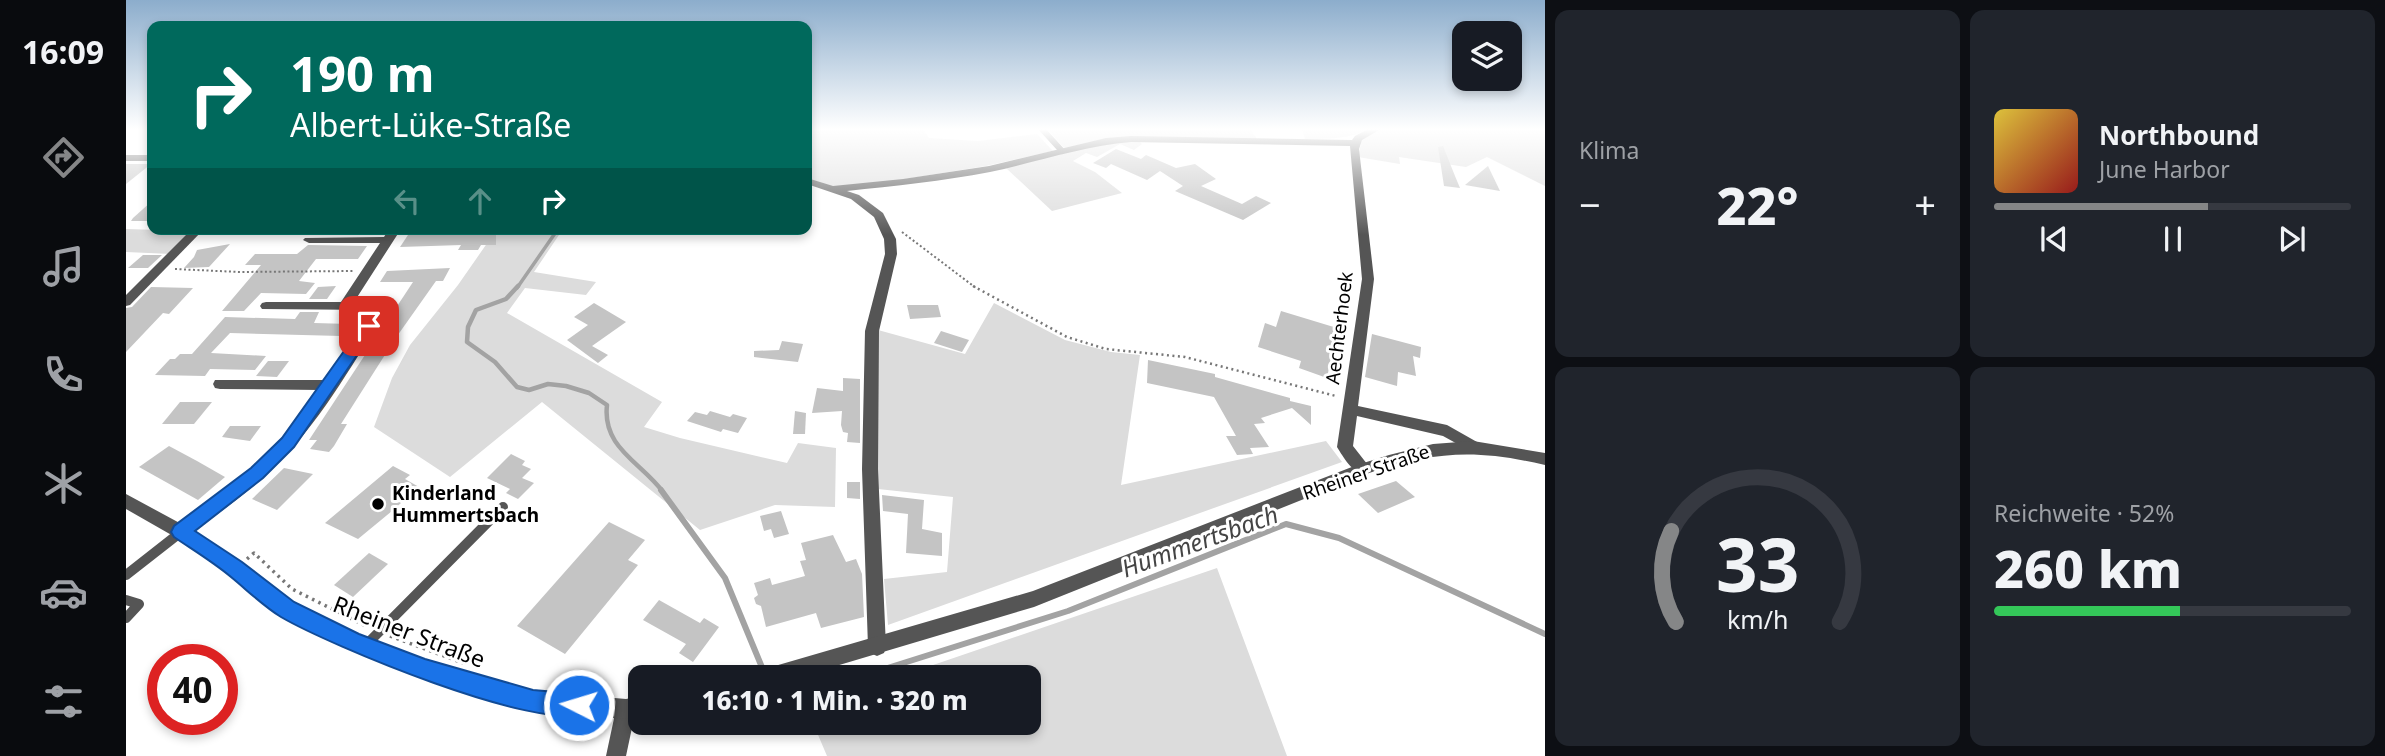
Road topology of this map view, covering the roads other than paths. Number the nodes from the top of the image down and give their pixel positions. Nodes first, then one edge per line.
1 (1008, 164) edge
2 (1357, 164) edge
3 (812, 183) edge
4 (832, 189) junction
5 (193, 235) edge
6 (391, 235) edge
7 (309, 240) dead end
8 (126, 302) edge
9 (265, 306) dead end
10 (345, 306) junction
11 (220, 384) dead end
12 (329, 385) junction
13 (1349, 404) junction
14 (1472, 446) junction
15 (1545, 459) edge
16 (1363, 469) junction
17 (126, 501) edge
18 (503, 507) dead end
19 (181, 532) junction
20 (126, 575) edge
21 (126, 600) edge
22 (126, 618) edge
23 (364, 647) junction
24 (877, 647) junction
25 (803, 665) edge
26 (628, 708) edge
27 (628, 722) edge
28 (616, 756) edge

1 - 4 street
2 - 13 street, Aechterhoek
3 - 4 street
4 - 24 street
5 - 8 street
6 - 7 street
6 - 10 street
9 - 10 street
10 - 12 street
11 - 12 street
12 - 19 street
13 - 14 street
13 - 16 street, Aechterhoek
14 - 15 street, Rheiner Straße
14 - 16 street, Rheiner Straße
16 - 24 street, Rheiner Straße
17 - 19 street, Rheiner Straße
18 - 23 lane
19 - 20 lane
19 - 23 street, Rheiner Straße
21 - 22 lane
23 - 26 street, Rheiner Straße
24 - 25 street, Rheiner Straße
27 - 28 street, Rheiner Straße

